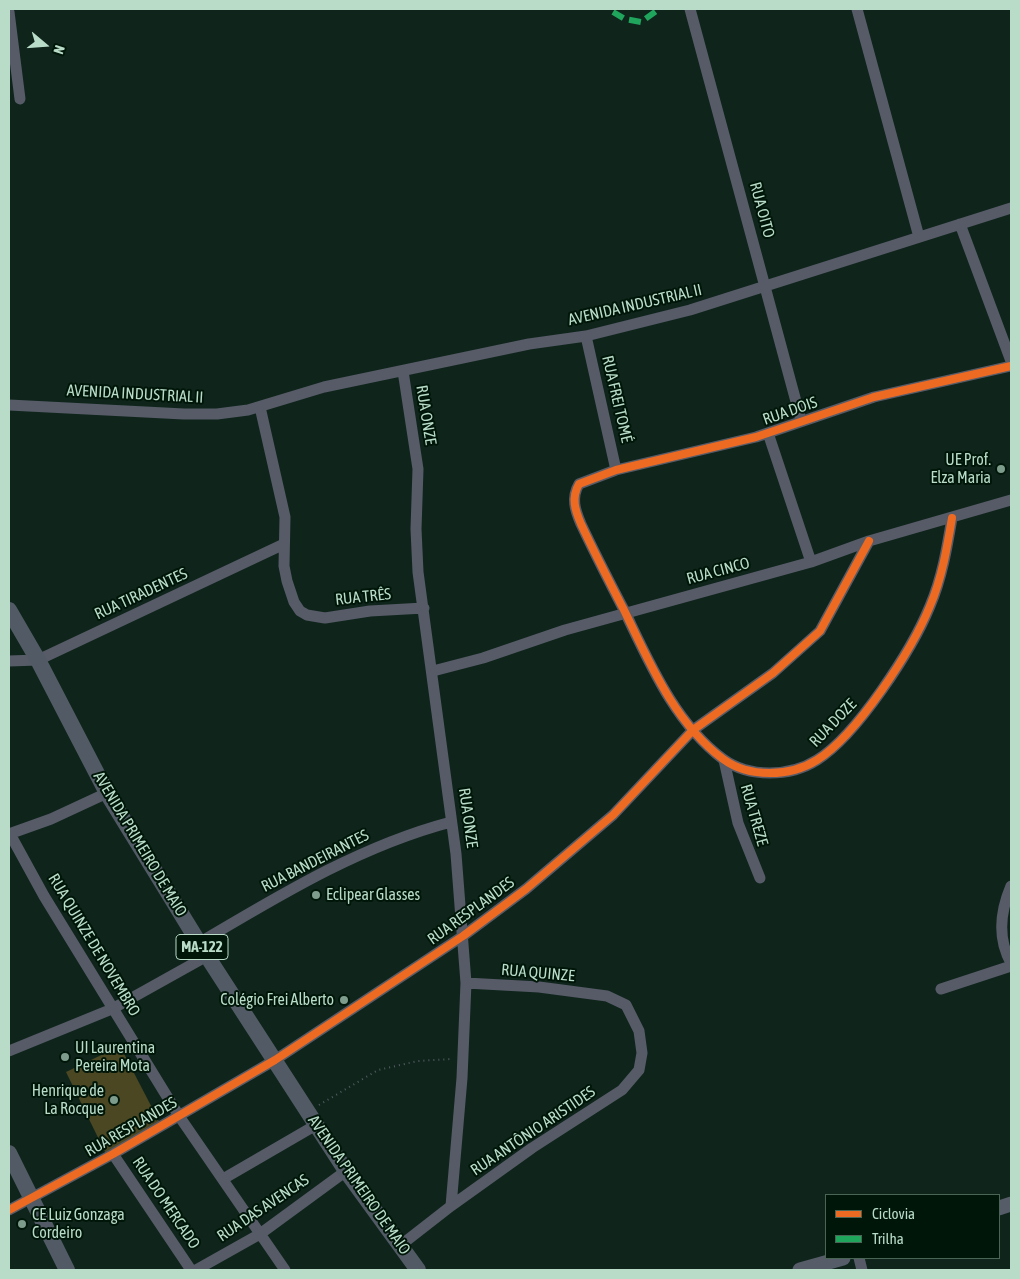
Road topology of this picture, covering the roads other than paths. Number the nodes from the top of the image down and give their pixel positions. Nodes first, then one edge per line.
1 (690, 9) edge
2 (857, 9) edge
3 (9, 12) edge
4 (20, 99) dead end
5 (1011, 208) edge
6 (960, 224) junction
7 (919, 237) junction
8 (766, 287) junction
9 (586, 336) junction
10 (1011, 361) edge
11 (1011, 366) edge
12 (403, 371) junction
13 (9, 405) edge
14 (260, 407) junction
15 (802, 420) junction
16 (768, 433) junction
17 (616, 470) junction
18 (579, 484) joint
19 (1011, 500) edge
20 (952, 518) junction
21 (869, 541) junction
22 (284, 544) junction
23 (811, 562) junction
24 (424, 608) junction
25 (9, 610) edge
26 (625, 613) junction
27 (38, 660) junction
28 (9, 661) edge
29 (433, 671) junction
30 (693, 730) junction
31 (724, 760) junction
32 (107, 793) junction
33 (451, 822) junction
34 (10, 834) edge
35 (760, 878) dead end
36 (1011, 886) edge
37 (463, 936) junction
38 (203, 950) junction
39 (1011, 965) edge
40 (466, 983) junction
41 (941, 989) dead end
42 (112, 1009) junction
43 (9, 1051) edge
44 (275, 1060) junction
45 (632, 1081) joint
46 (179, 1116) junction
47 (312, 1118) junction
48 (9, 1153) edge
49 (114, 1154) junction
50 (346, 1171) junction
51 (223, 1178) junction
52 (32, 1199) junction
53 (451, 1206) junction
54 (9, 1210) edge
55 (260, 1234) junction
56 (400, 1245) junction
57 (839, 1259) edge
58 (67, 1270) edge
59 (191, 1270) edge
60 (196, 1270) edge
61 (285, 1270) edge
62 (418, 1270) edge
63 (800, 1270) edge

1 - 8 street, RUA OITO
2 - 7 street
3 - 4 street
5 - 6 street, AVENIDA INDUSTRIAL II
6 - 7 street, AVENIDA INDUSTRIAL II
6 - 10 street
7 - 8 street, AVENIDA INDUSTRIAL II
8 - 9 street, AVENIDA INDUSTRIAL II
8 - 15 street, RUA OITO
9 - 12 street, AVENIDA INDUSTRIAL II
9 - 17 street, RUA FREI TOMÉ
11 - 15 street, RUA DOIS
12 - 14 street, AVENIDA INDUSTRIAL II
12 - 24 street, RUA ONZE
13 - 14 street, AVENIDA INDUSTRIAL II
14 - 22 street
15 - 16 street, RUA DOIS
16 - 17 street, RUA DOIS
16 - 23 street
17 - 18 street, RUA DOIS
18 - 26 street, RUA DOZE
19 - 20 street, RUA CINCO
20 - 21 street, RUA CINCO
20 - 31 street, RUA DOZE
21 - 23 street, RUA CINCO
21 - 30 street, RUA RESPLANDES
22 - 24 street, RUA TRÊS
22 - 27 street, RUA TIRADENTES
23 - 26 street, RUA CINCO
24 - 29 street, RUA ONZE
25 - 27 main road, AVENIDA PRIMEIRO DE MAIO / MA-122
26 - 29 street, RUA CINCO
26 - 30 street, RUA DOZE
27 - 28 street, RUA TIRADENTES
27 - 32 main road, AVENIDA PRIMEIRO DE MAIO / MA-122
29 - 33 street, RUA ONZE
30 - 31 street, RUA DOZE
30 - 37 street, RUA RESPLANDES
31 - 35 street, RUA TREZE
32 - 34 street
32 - 38 main road, AVENIDA PRIMEIRO DE MAIO / MA-122
33 - 37 street, RUA ONZE
33 - 38 street, RUA BANDEIRANTES
34 - 42 street, RUA QUINZE DE NOVEMBRO
36 - 39 street
37 - 40 street, RUA ONZE
37 - 44 street, RUA RESPLANDES
38 - 42 street, RUA BANDEIRANTES
38 - 44 main road, AVENIDA PRIMEIRO DE MAIO / MA-122
39 - 41 street
40 - 45 street, RUA QUINZE
40 - 53 street, RUA ONZE
42 - 43 street, RUA BANDEIRANTES
42 - 46 street, RUA QUINZE DE NOVEMBRO
44 - 46 street, RUA RESPLANDES
44 - 47 main road, AVENIDA PRIMEIRO DE MAIO / MA-122
45 - 53 street, RUA ANTÔNIO ARISTIDES
46 - 49 street, RUA RESPLANDES
46 - 51 street, RUA QUINZE DE NOVEMBRO
47 - 50 main road, AVENIDA PRIMEIRO DE MAIO / MA-122
47 - 51 street
48 - 52 main road
49 - 52 street, RUA RESPLANDES
49 - 59 street, RUA DO MERCADO
50 - 55 street, RUA DAS AVENCAS
50 - 56 main road, AVENIDA PRIMEIRO DE MAIO / MA-122
51 - 55 street, RUA QUINZE DE NOVEMBRO
52 - 54 street, RUA RESPLANDES
52 - 58 main road
53 - 56 street
55 - 60 street, RUA DAS AVENCAS
55 - 61 street, RUA QUINZE DE NOVEMBRO
56 - 62 main road, AVENIDA PRIMEIRO DE MAIO / MA-122
57 - 63 street

